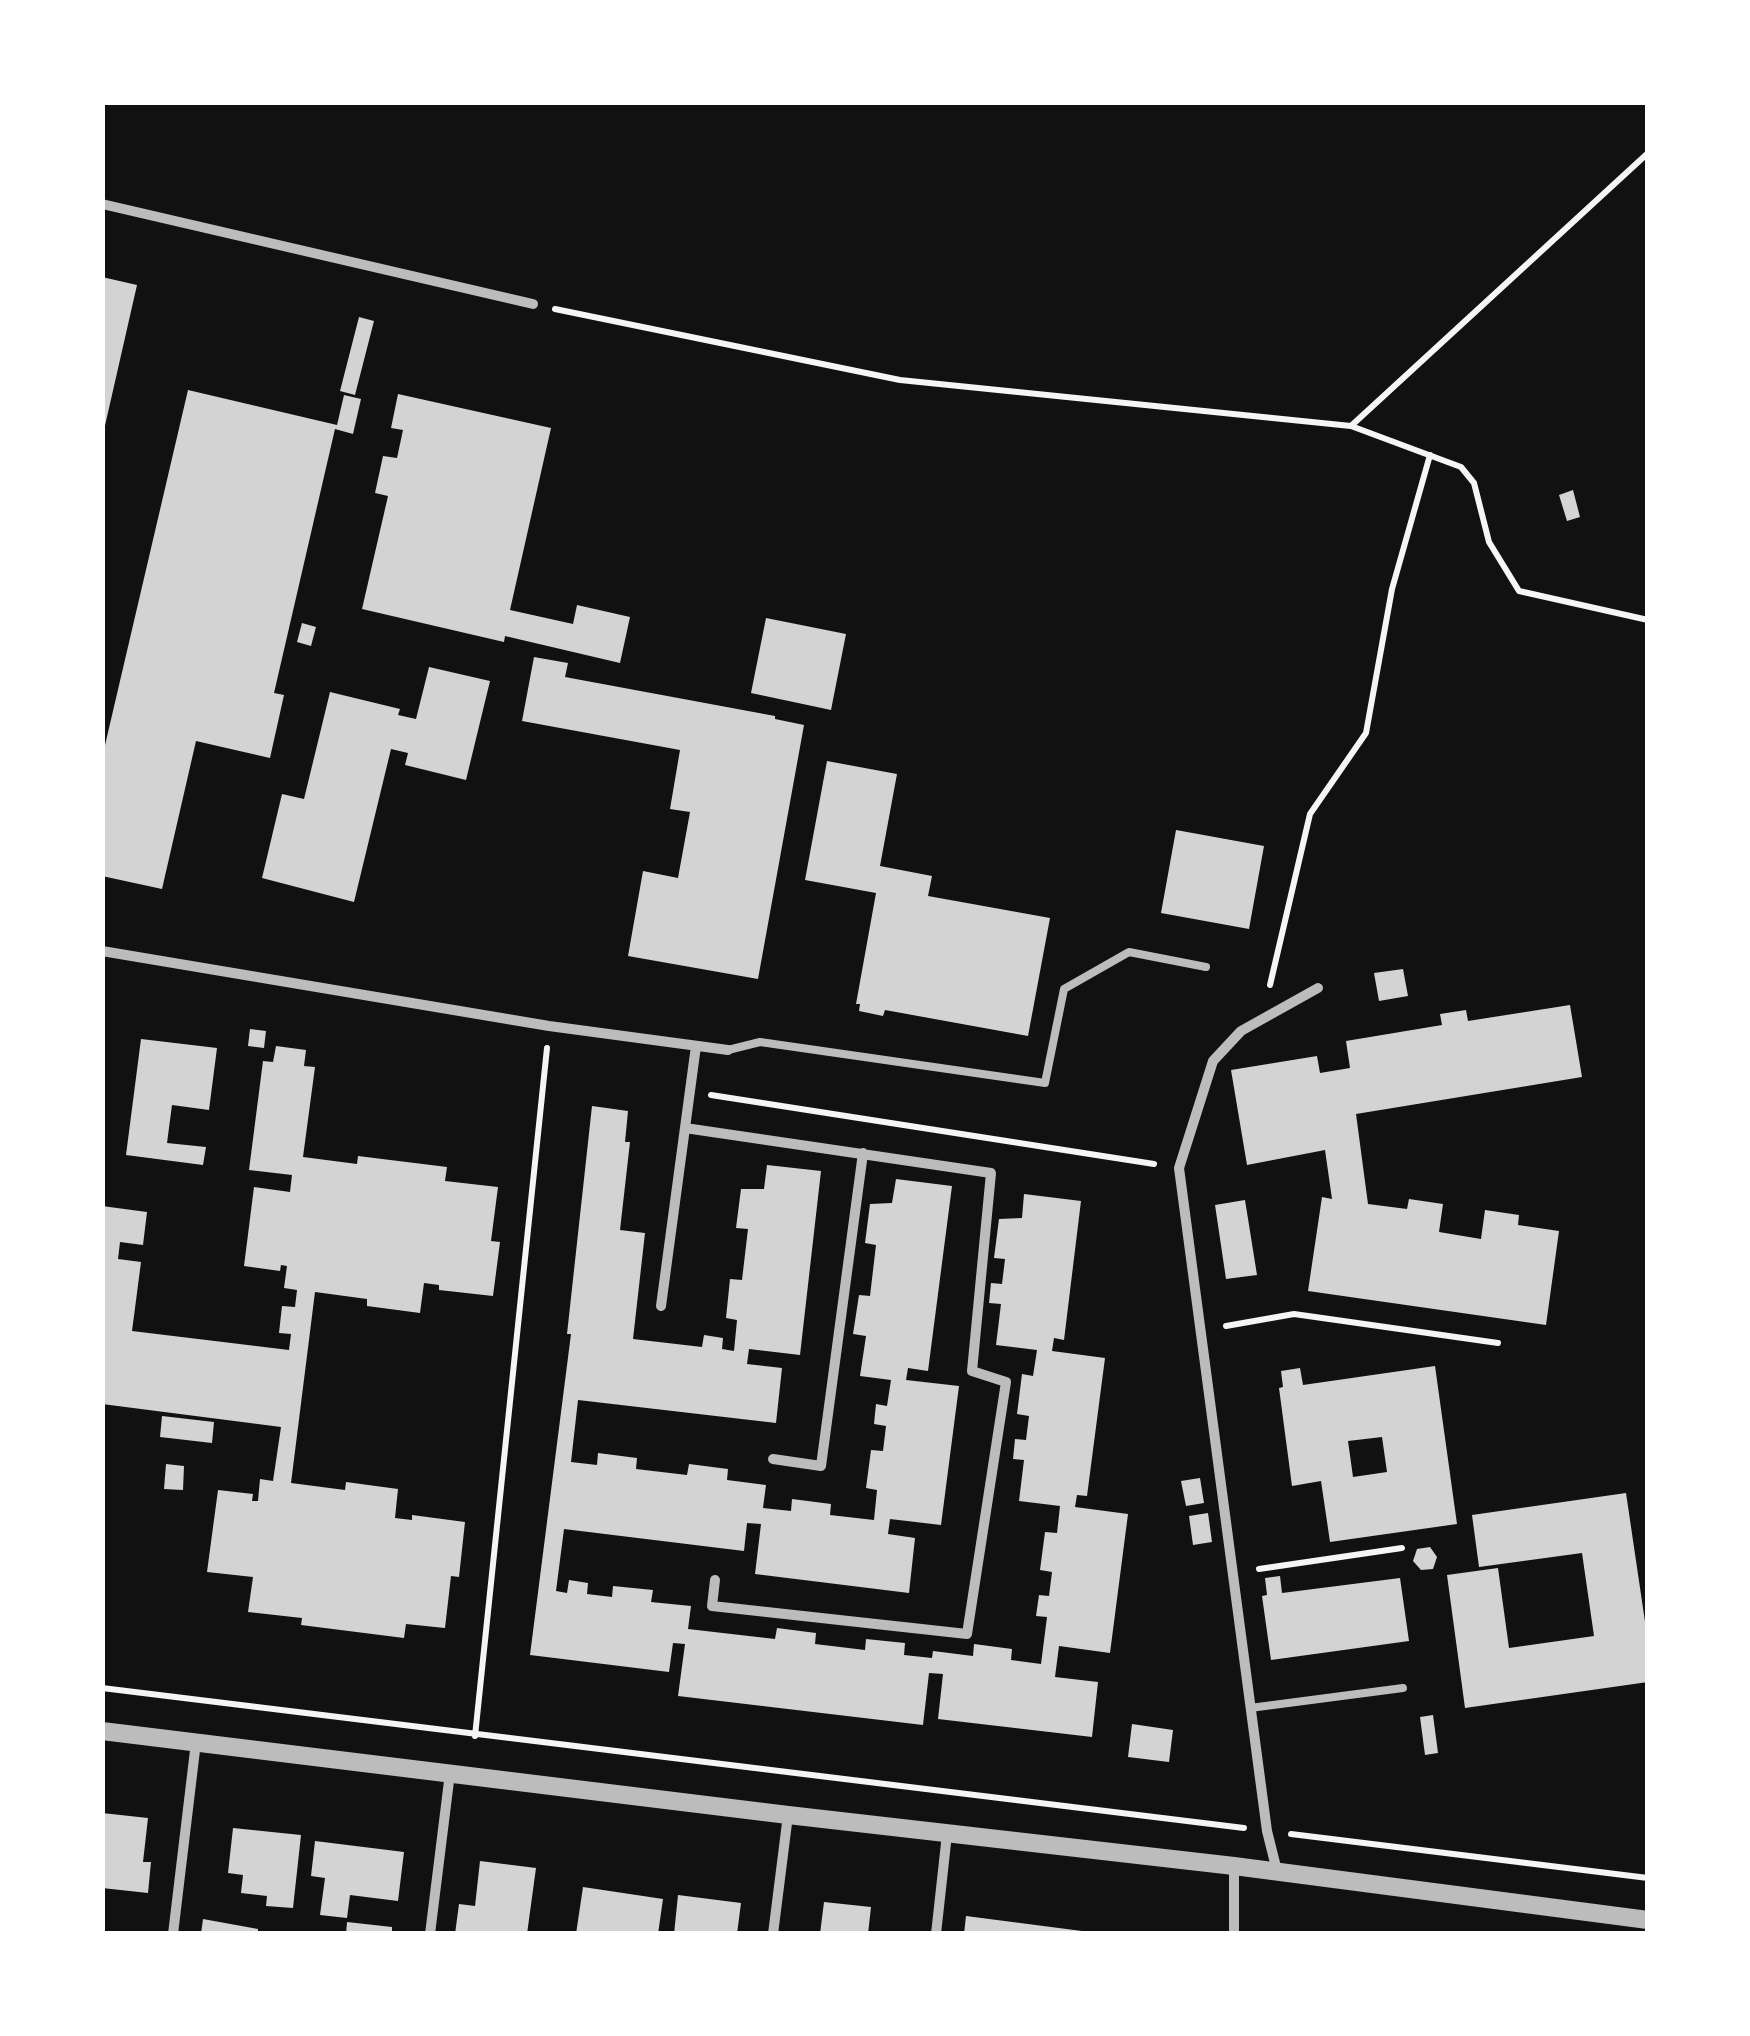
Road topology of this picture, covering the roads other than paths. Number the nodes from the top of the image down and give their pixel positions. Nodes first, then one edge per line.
1 (102, 204) edge
2 (533, 304) road end
3 (102, 952) edge
4 (1206, 968) dead end
5 (1318, 988) dead end
6 (696, 1046) junction
7 (728, 1050) joint
8 (686, 1128) junction
9 (863, 1153) junction
10 (661, 1306) dead end
11 (773, 1459) dead end
12 (715, 1580) dead end
13 (1403, 1688) dead end
14 (1250, 1708) junction
15 (102, 1731) edge
16 (196, 1742) junction
17 (459, 1774) junction
18 (788, 1815) junction
19 (946, 1834) junction
20 (1234, 1866) junction
21 (1277, 1872) junction
22 (1648, 1920) edge
23 (173, 1934) edge
24 (430, 1934) edge
25 (773, 1934) edge
26 (936, 1934) edge
27 (1234, 1934) edge

1 - 2 street
3 - 6 street
4 - 7 lane
5 - 14 street
6 - 7 street
6 - 8 street
8 - 9 street
8 - 10 street
9 - 11 street
9 - 12 street
13 - 14 lane
14 - 21 street
15 - 16 street
16 - 17 street
16 - 23 street
17 - 18 street
17 - 24 street
18 - 19 street
18 - 25 street
19 - 20 street
19 - 26 street
20 - 21 street
20 - 27 street
21 - 22 street

